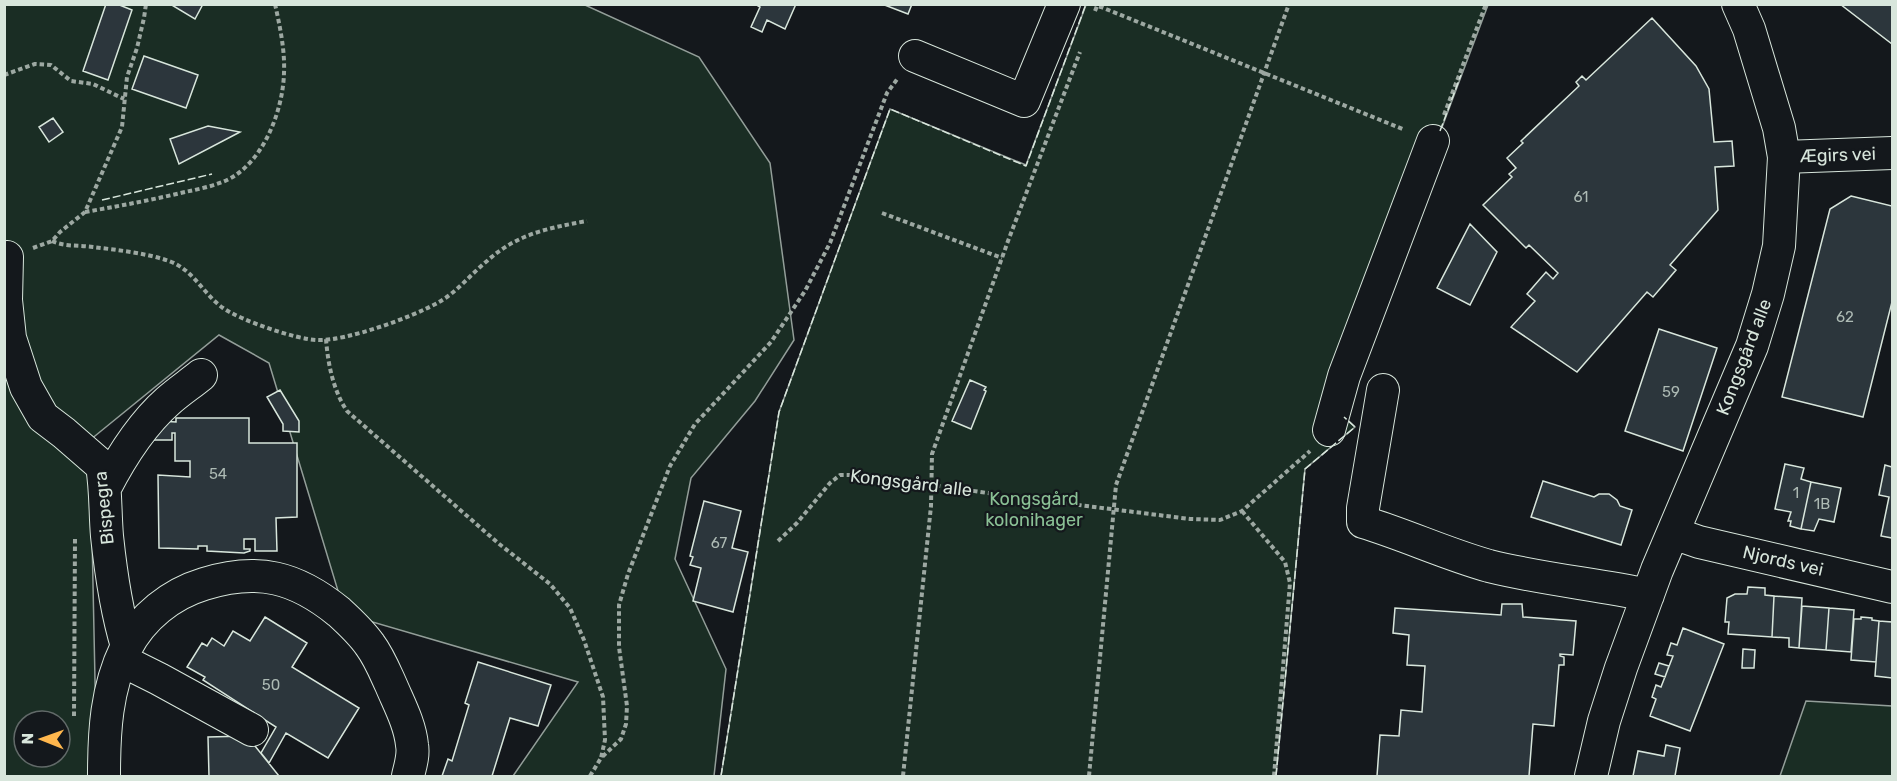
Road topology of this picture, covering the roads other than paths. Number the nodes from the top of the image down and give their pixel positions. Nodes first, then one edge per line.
1 (1064, 4) edge
2 (1738, 4) edge
3 (915, 56) road end
4 (1433, 141) road end
5 (1893, 153) edge
6 (1784, 157) junction
7 (7, 257) road end
8 (201, 375) dead end
9 (1383, 390) dead end
10 (1329, 430) road end
11 (105, 488) junction
12 (1673, 533) junction
13 (1893, 587) edge
14 (1648, 595) junction
15 (124, 653) junction
16 (252, 730) dead end
17 (410, 762) edge
18 (104, 777) edge
19 (1591, 777) edge

1 - 3 street
2 - 6 street, Kongsgård alle
4 - 10 street
5 - 6 street, Ægirs vei
6 - 12 street, Kongsgård alle
7 - 11 street, Bispegra
8 - 11 street
9 - 14 street
11 - 15 street, Bispegra
12 - 13 street, Njords vei
12 - 14 street, Kongsgård alle
14 - 19 street, Kongsgård alle
15 - 16 street
15 - 17 street
15 - 18 street

